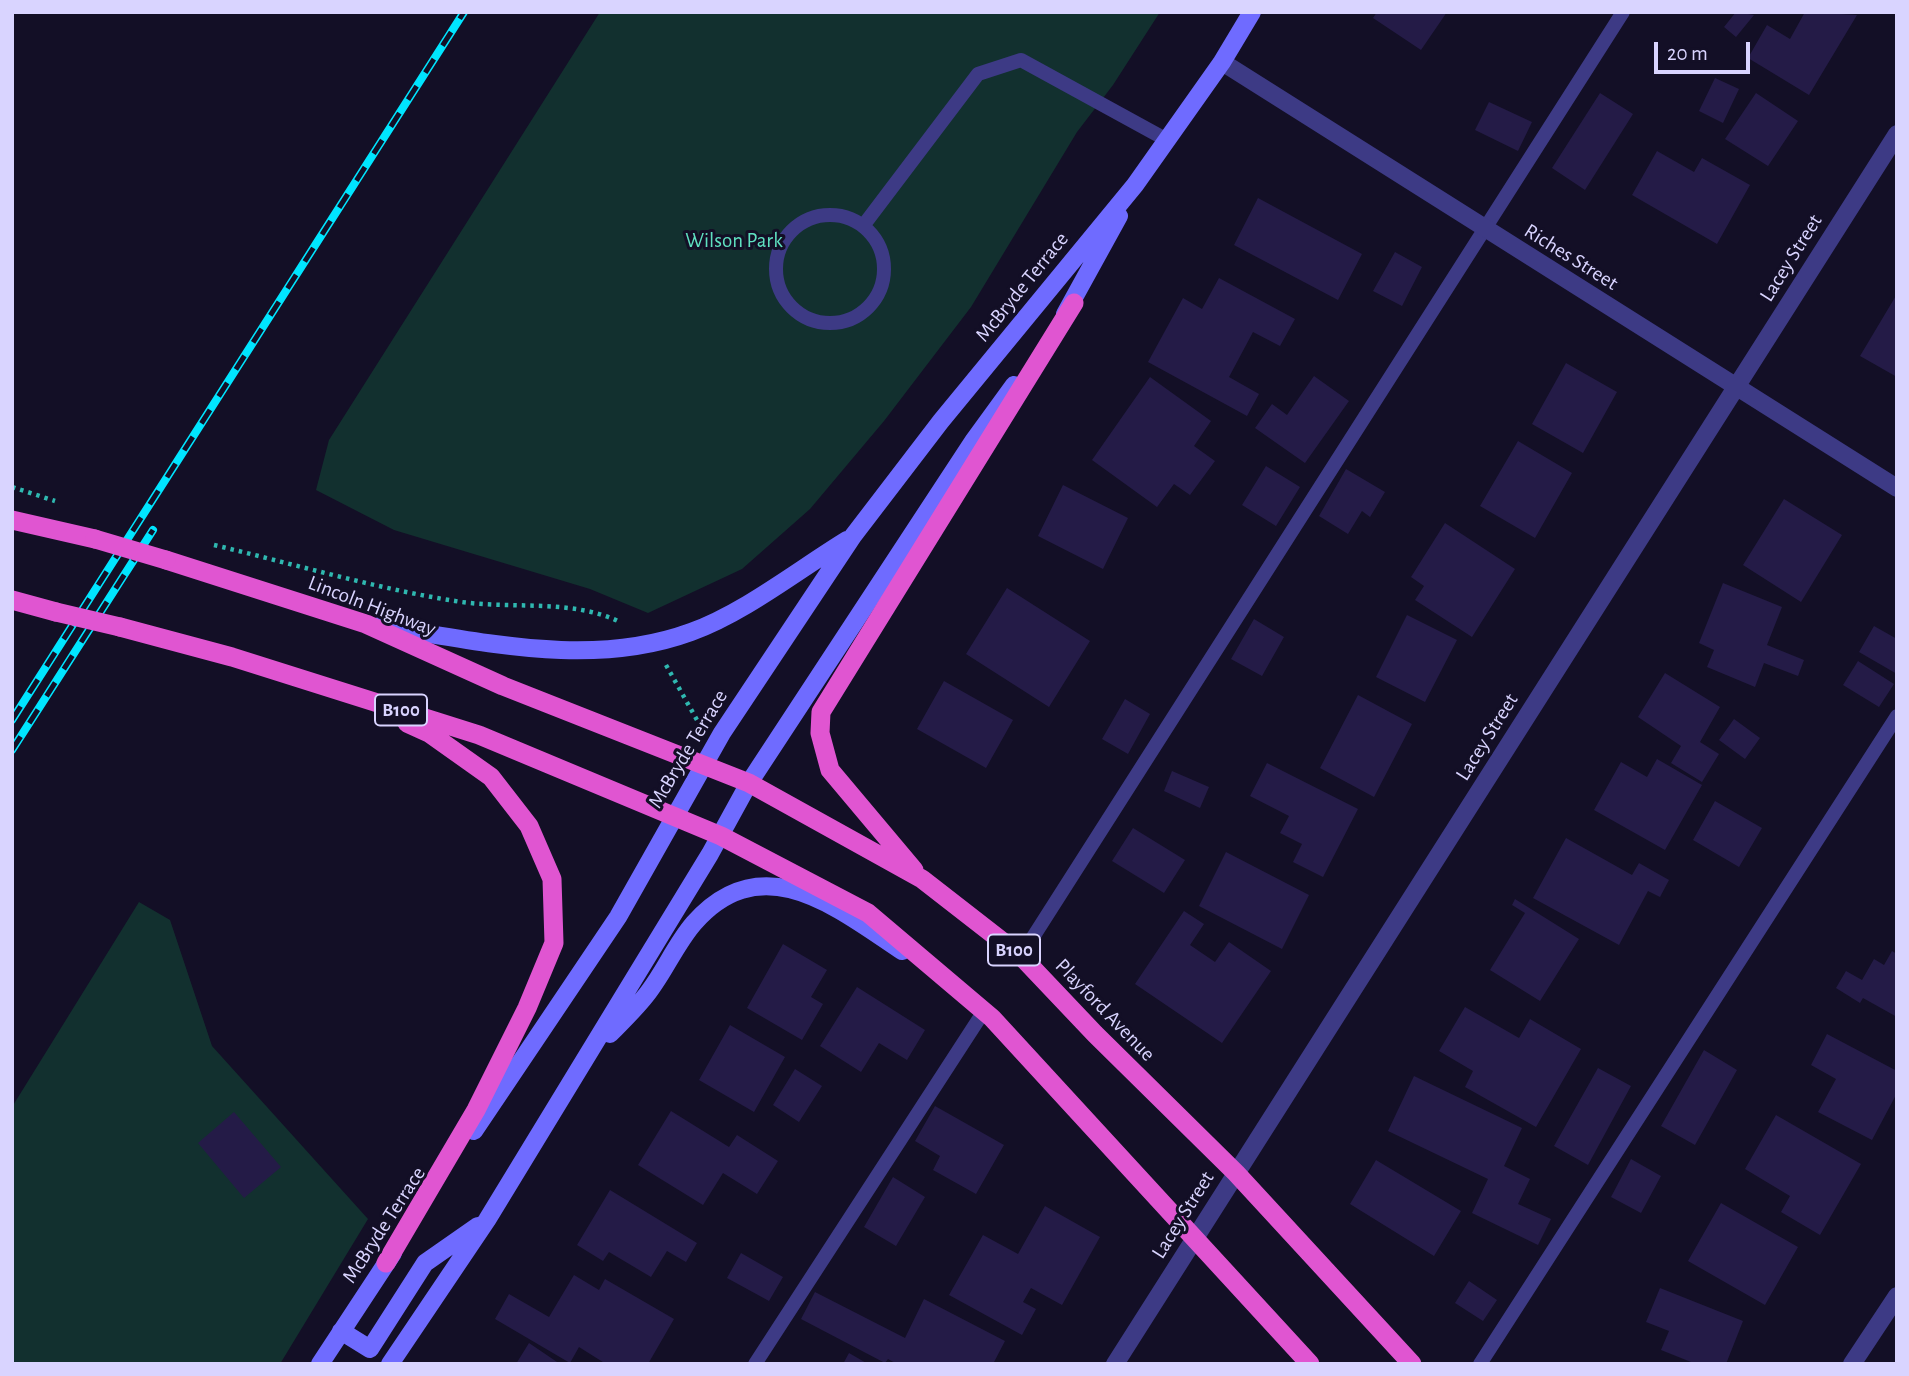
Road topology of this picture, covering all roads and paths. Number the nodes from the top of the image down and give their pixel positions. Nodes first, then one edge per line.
1 (1252, 12) edge
2 (1623, 12) edge
3 (1222, 62) junction
4 (1897, 134) edge
5 (1167, 140) junction
6 (1135, 185) junction
7 (863, 226) junction
8 (1486, 231) junction
9 (1074, 303) junction
10 (1737, 385) junction
11 (1897, 488) edge
12 (12, 520) edge
13 (853, 536) junction
14 (213, 545) dead end
15 (12, 600) edge
16 (366, 624) junction
17 (650, 645) junction
18 (321, 685) junction
19 (1897, 716) edge
20 (722, 733) junction
21 (705, 766) junction
22 (749, 783) junction
23 (674, 817) junction
24 (721, 836) junction
25 (922, 879) junction
26 (1021, 956) junction
27 (961, 990) junction
28 (984, 1011) junction
29 (585, 1060) junction
30 (1236, 1173) junction
31 (487, 1220) junction
32 (1194, 1241) junction
33 (386, 1264) junction
34 (1897, 1296) edge
35 (341, 1331) junction
36 (320, 1364) edge
37 (390, 1364) edge
38 (755, 1364) edge
39 (1115, 1364) edge
40 (1310, 1364) edge
41 (1412, 1364) edge
42 (1480, 1364) edge
43 (1852, 1364) edge

1 - 3 main road, McBryde Terrace
2 - 8 lane
3 - 5 main road, McBryde Terrace
3 - 8 street, Riches Street
4 - 10 street, Lacey Street
5 - 6 main road, McBryde Terrace
5 - 7 lane
6 - 9 main road, McBryde Terrace
6 - 13 main road, McBryde Terrace
7 - 7 lane
8 - 10 street, Riches Street
8 - 26 lane
9 - 22 main road, McBryde Terrace
9 - 25 highway
10 - 11 street, Riches Street
10 - 30 street, Lacey Street
12 - 16 highway, Lincoln Highway / B100, bridge
13 - 17 main road
13 - 20 main road, McBryde Terrace
14 - 17 path
15 - 18 highway, B100, bridge
16 - 17 main road
16 - 21 highway, Lincoln Highway / B100
17 - 20 path
18 - 23 highway, B100
18 - 33 highway
19 - 42 lane
20 - 21 main road, McBryde Terrace
21 - 22 highway, Playford Avenue / B100
21 - 23 main road, McBryde Terrace
22 - 24 main road, McBryde Terrace
22 - 25 highway, Playford Avenue / B100
23 - 24 highway, B100
23 - 33 main road, McBryde Terrace
24 - 27 highway, B100
24 - 29 main road, McBryde Terrace
25 - 26 highway, Playford Avenue / B100
26 - 30 highway, Playford Avenue / B100
27 - 28 highway, B100
27 - 29 main road
28 - 32 highway, B100
28 - 38 lane
29 - 31 main road, McBryde Terrace
30 - 32 street, Lacey Street
30 - 41 highway, Playford Avenue / B100
31 - 35 main road
31 - 37 main road, McBryde Terrace
32 - 39 street, Lacey Street
32 - 40 highway, B100
33 - 35 main road, McBryde Terrace
34 - 43 street
35 - 36 main road, McBryde Terrace

